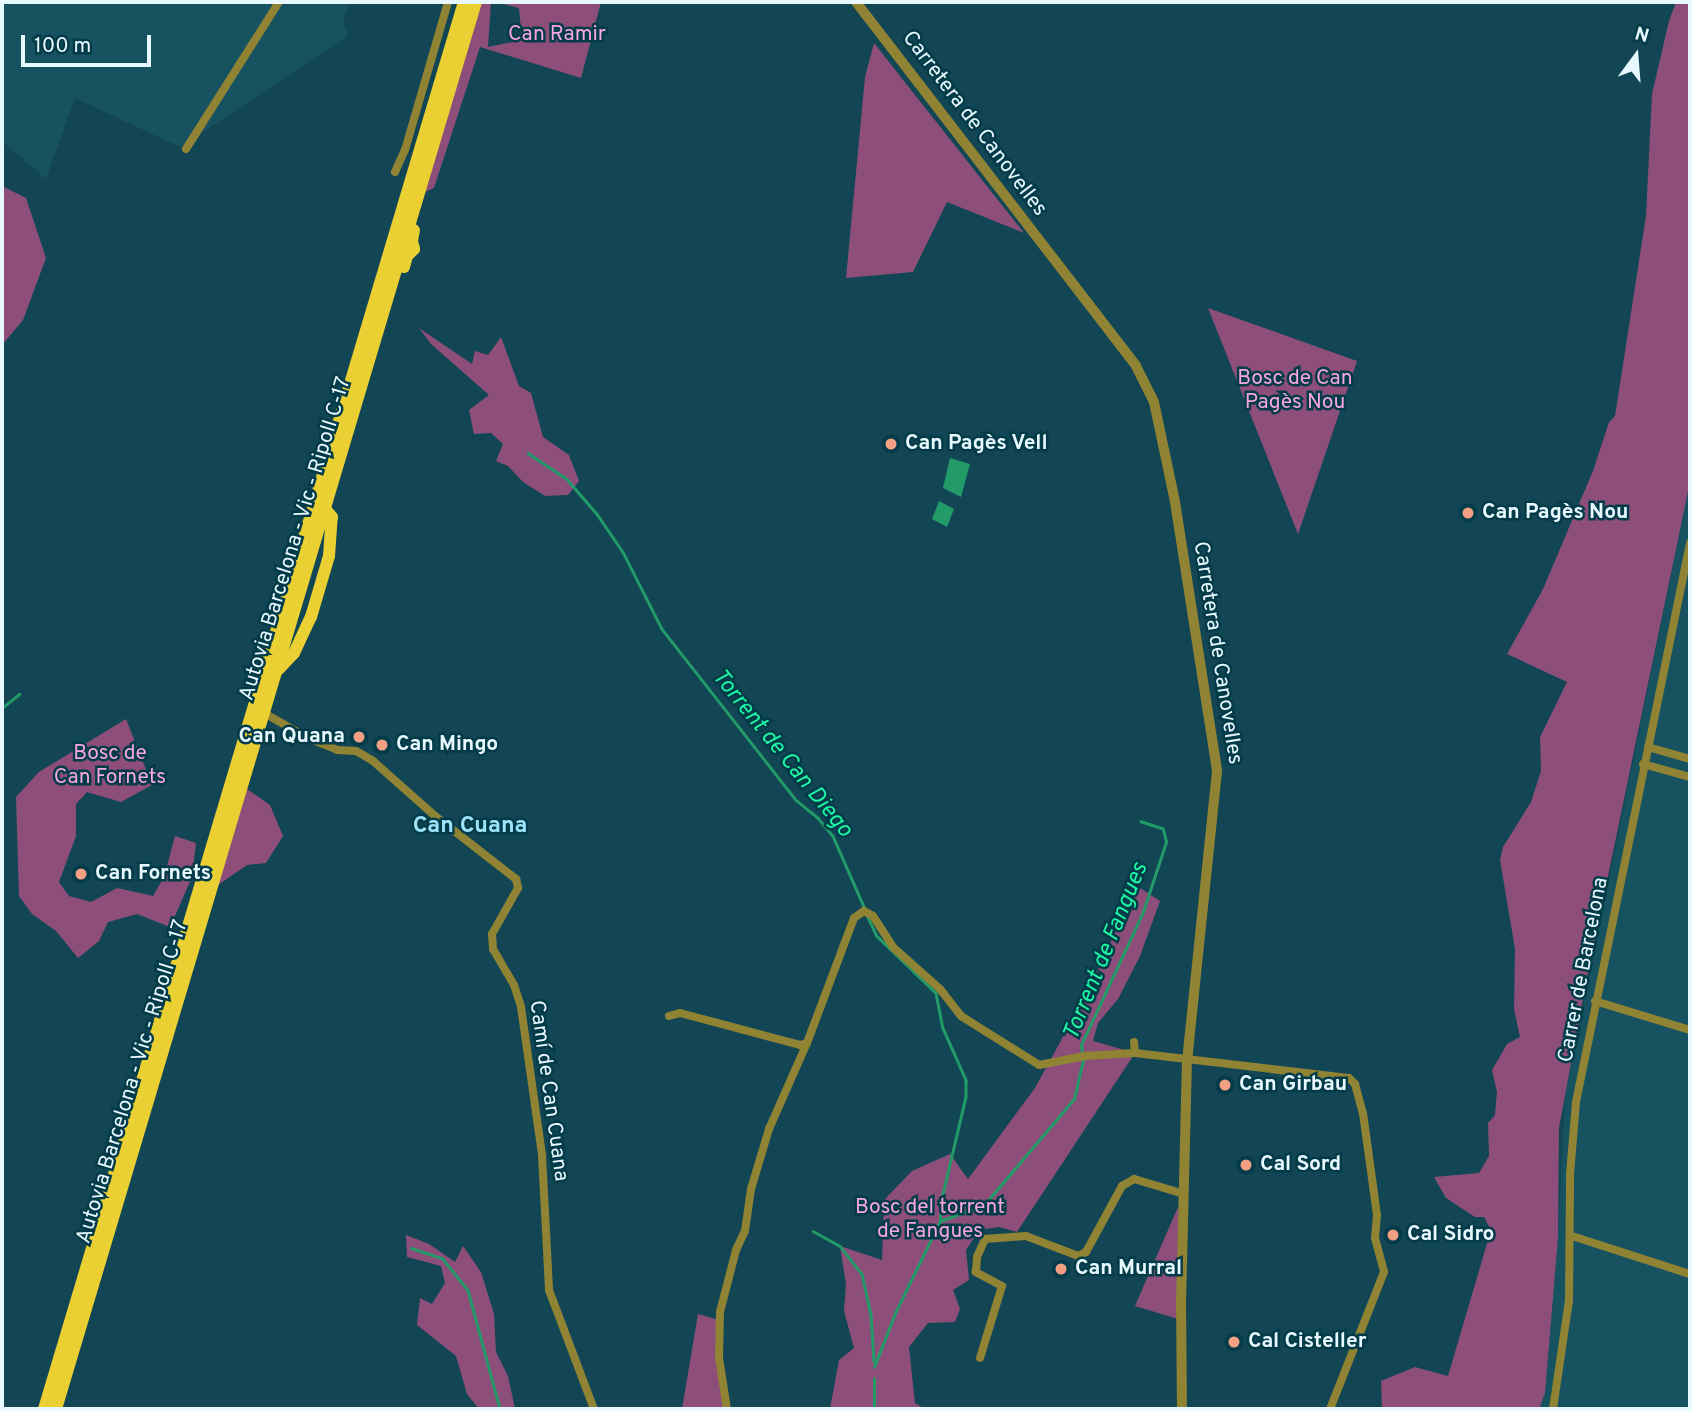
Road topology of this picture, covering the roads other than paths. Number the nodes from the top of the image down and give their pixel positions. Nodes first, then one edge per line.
1 (279, 2) edge
2 (449, 2) edge
3 (464, 2) edge
4 (476, 2) edge
5 (856, 2) edge
6 (186, 149) dead end
7 (395, 172) dead end
8 (1690, 542) edge
9 (264, 713) junction
10 (1648, 747) junction
11 (1690, 759) edge
12 (1643, 764) junction
13 (1690, 776) edge
14 (1595, 1001) junction
15 (669, 1016) dead end
16 (1690, 1030) edge
17 (1134, 1042) dead end
18 (807, 1043) junction
19 (1135, 1053) junction
20 (1187, 1059) junction
21 (1184, 1194) junction
22 (1572, 1236) junction
23 (1690, 1274) edge
24 (980, 1358) dead end
25 (44, 1409) edge
26 (55, 1409) edge
27 (594, 1409) edge
28 (727, 1409) edge
29 (1182, 1409) edge
30 (1330, 1409) edge
31 (1553, 1409) edge

1 - 6 street
2 - 7 street
3 - 25 highway, Autovia Barcelona - Vic - Ripoll C-17
4 - 9 highway, Autovia Barcelona - Vic - Ripoll C-17
5 - 20 street, Carretera de Canovelles
8 - 10 street, Carrer de Barcelona
9 - 26 highway, Autovia Barcelona - Vic - Ripoll C-17
9 - 27 street, Camí de Can Cuana
10 - 11 street
10 - 12 street, Carrer de Barcelona
12 - 13 street
12 - 14 street, Carrer de Barcelona
14 - 16 street
14 - 22 street, Carrer de Barcelona
15 - 18 street
17 - 19 street
18 - 19 street
18 - 28 street
19 - 20 street
20 - 21 street, Carretera de Canovelles
20 - 30 street
21 - 24 street
21 - 29 street, Carretera de Canovelles
22 - 23 street
22 - 31 street, Carrer de Barcelona

